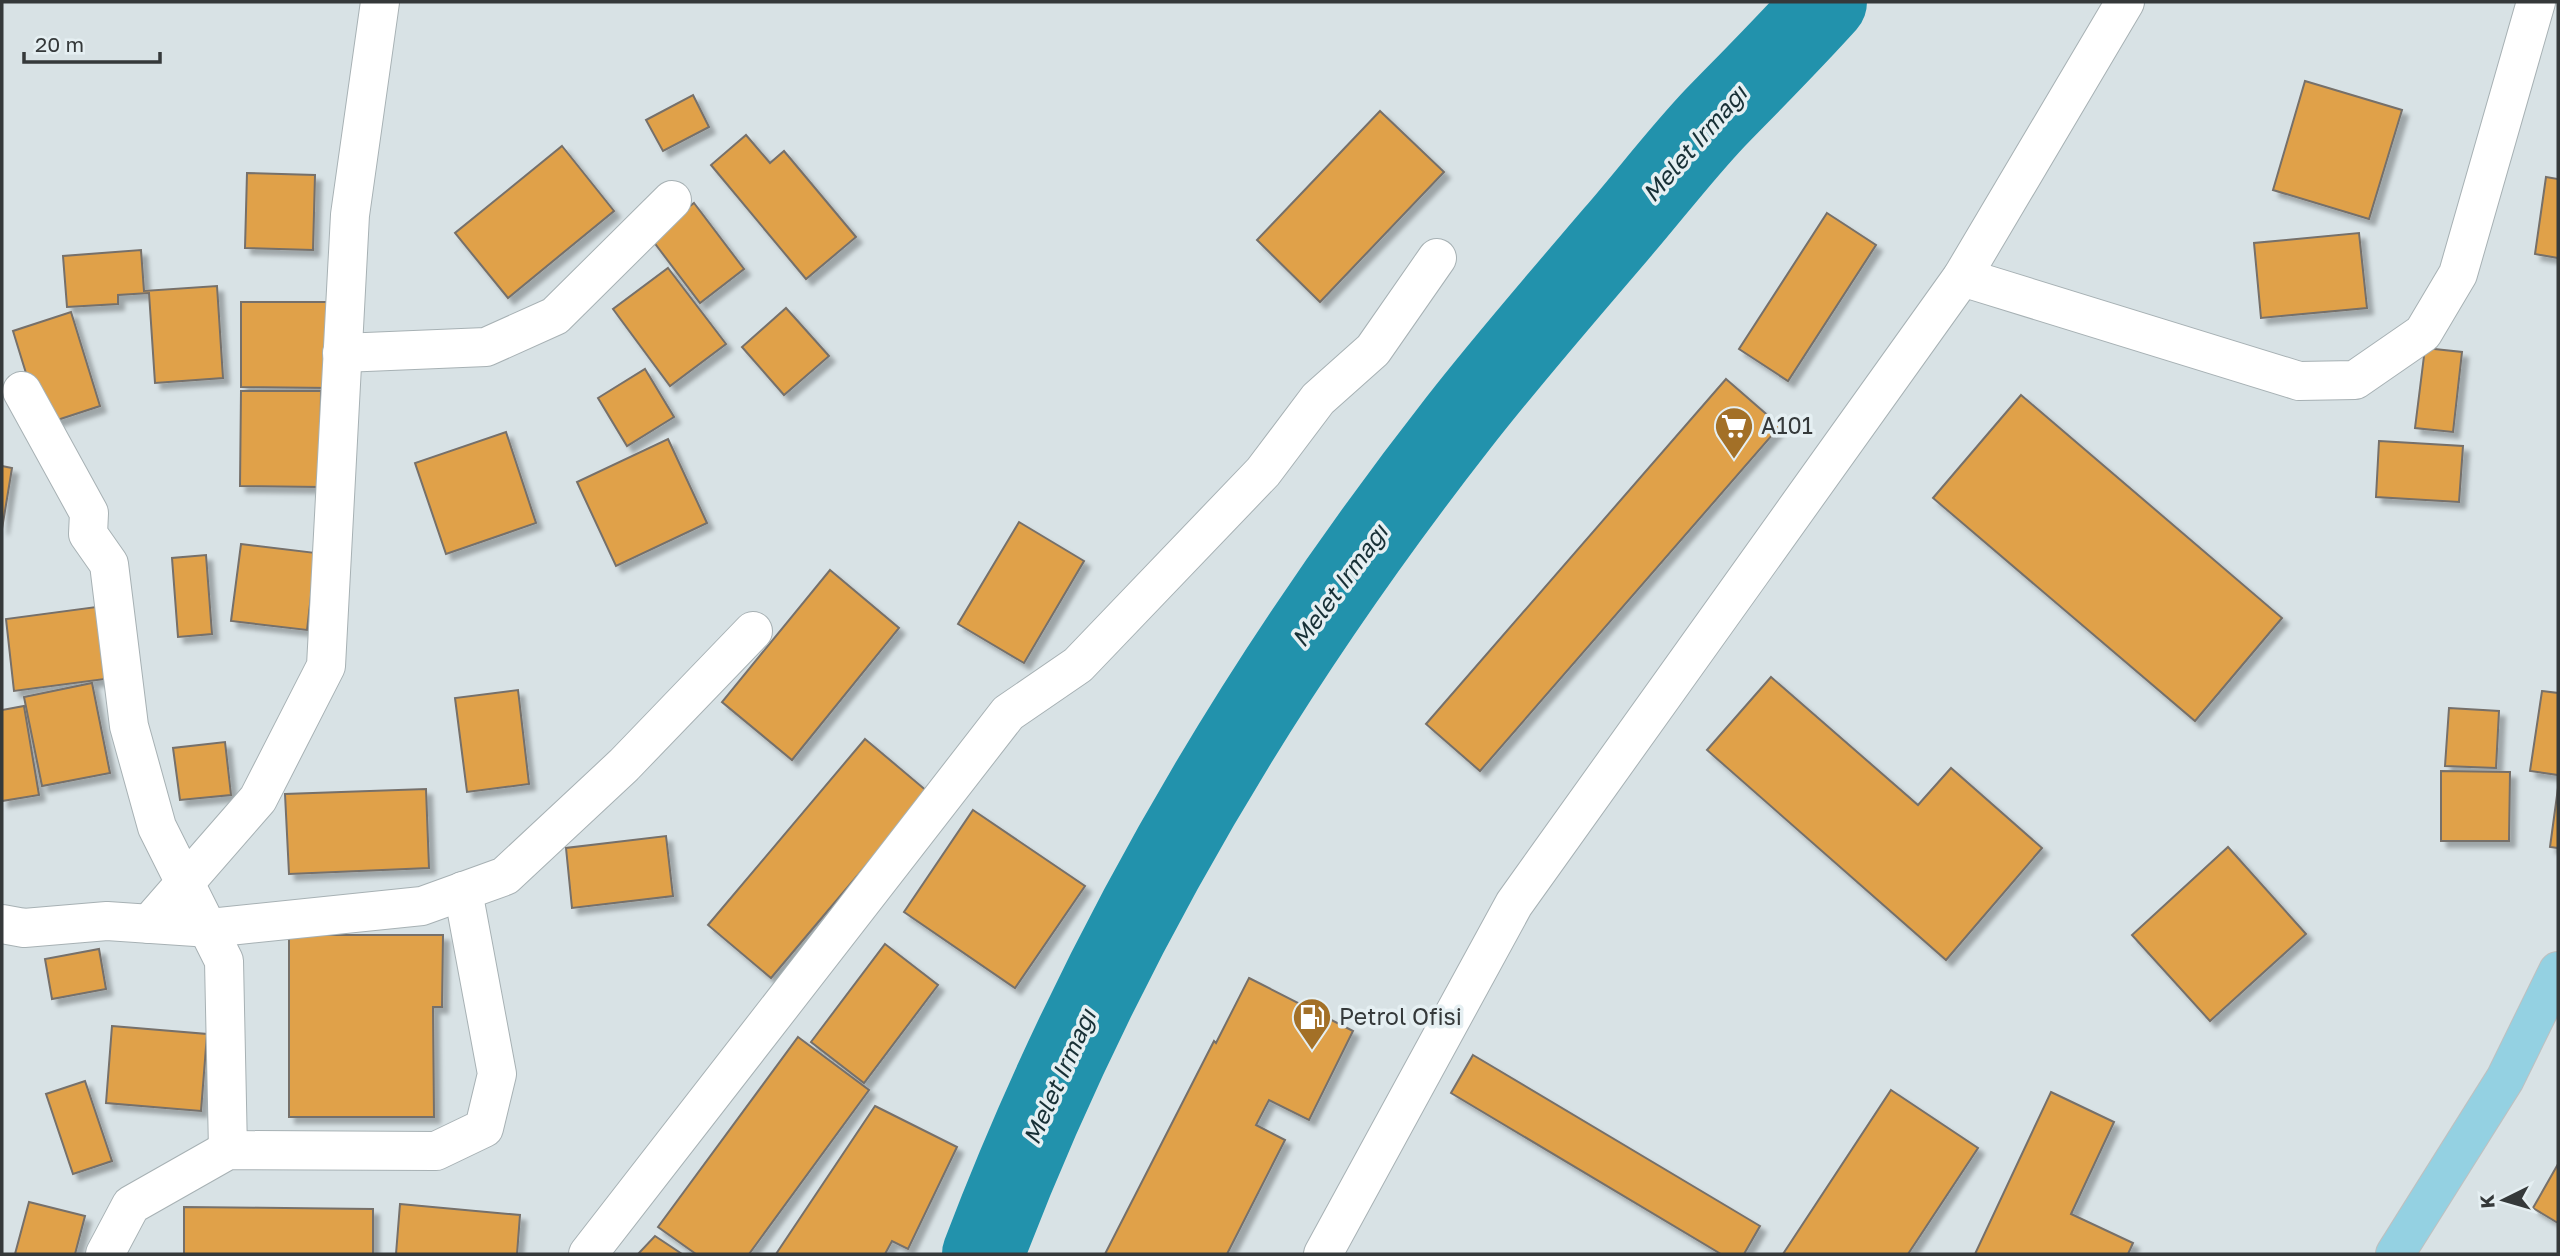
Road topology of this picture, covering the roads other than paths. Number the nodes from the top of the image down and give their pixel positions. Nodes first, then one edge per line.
1 (380, 2) edge
2 (2124, 2) edge
3 (2536, 2) edge
4 (672, 200) dead end
5 (1437, 258) dead end
6 (1962, 277) junction
7 (342, 354) junction
8 (22, 391) dead end
9 (753, 631) dead end
10 (185, 883) junction
11 (463, 891) junction
12 (2, 924) edge
13 (149, 924) junction
14 (210, 928) junction
15 (2558, 971) edge
16 (228, 1150) junction
17 (106, 1254) edge
18 (588, 1254) edge
19 (1322, 1254) edge
20 (2395, 1254) edge

1 - 7 street
2 - 6 street
3 - 6 street
4 - 7 street
5 - 18 street
6 - 19 street
7 - 10 street
8 - 10 street
9 - 11 street
10 - 13 street
10 - 14 street
11 - 14 street
11 - 16 street
12 - 13 street
13 - 14 street
14 - 16 street
15 - 20 main road
16 - 17 street

